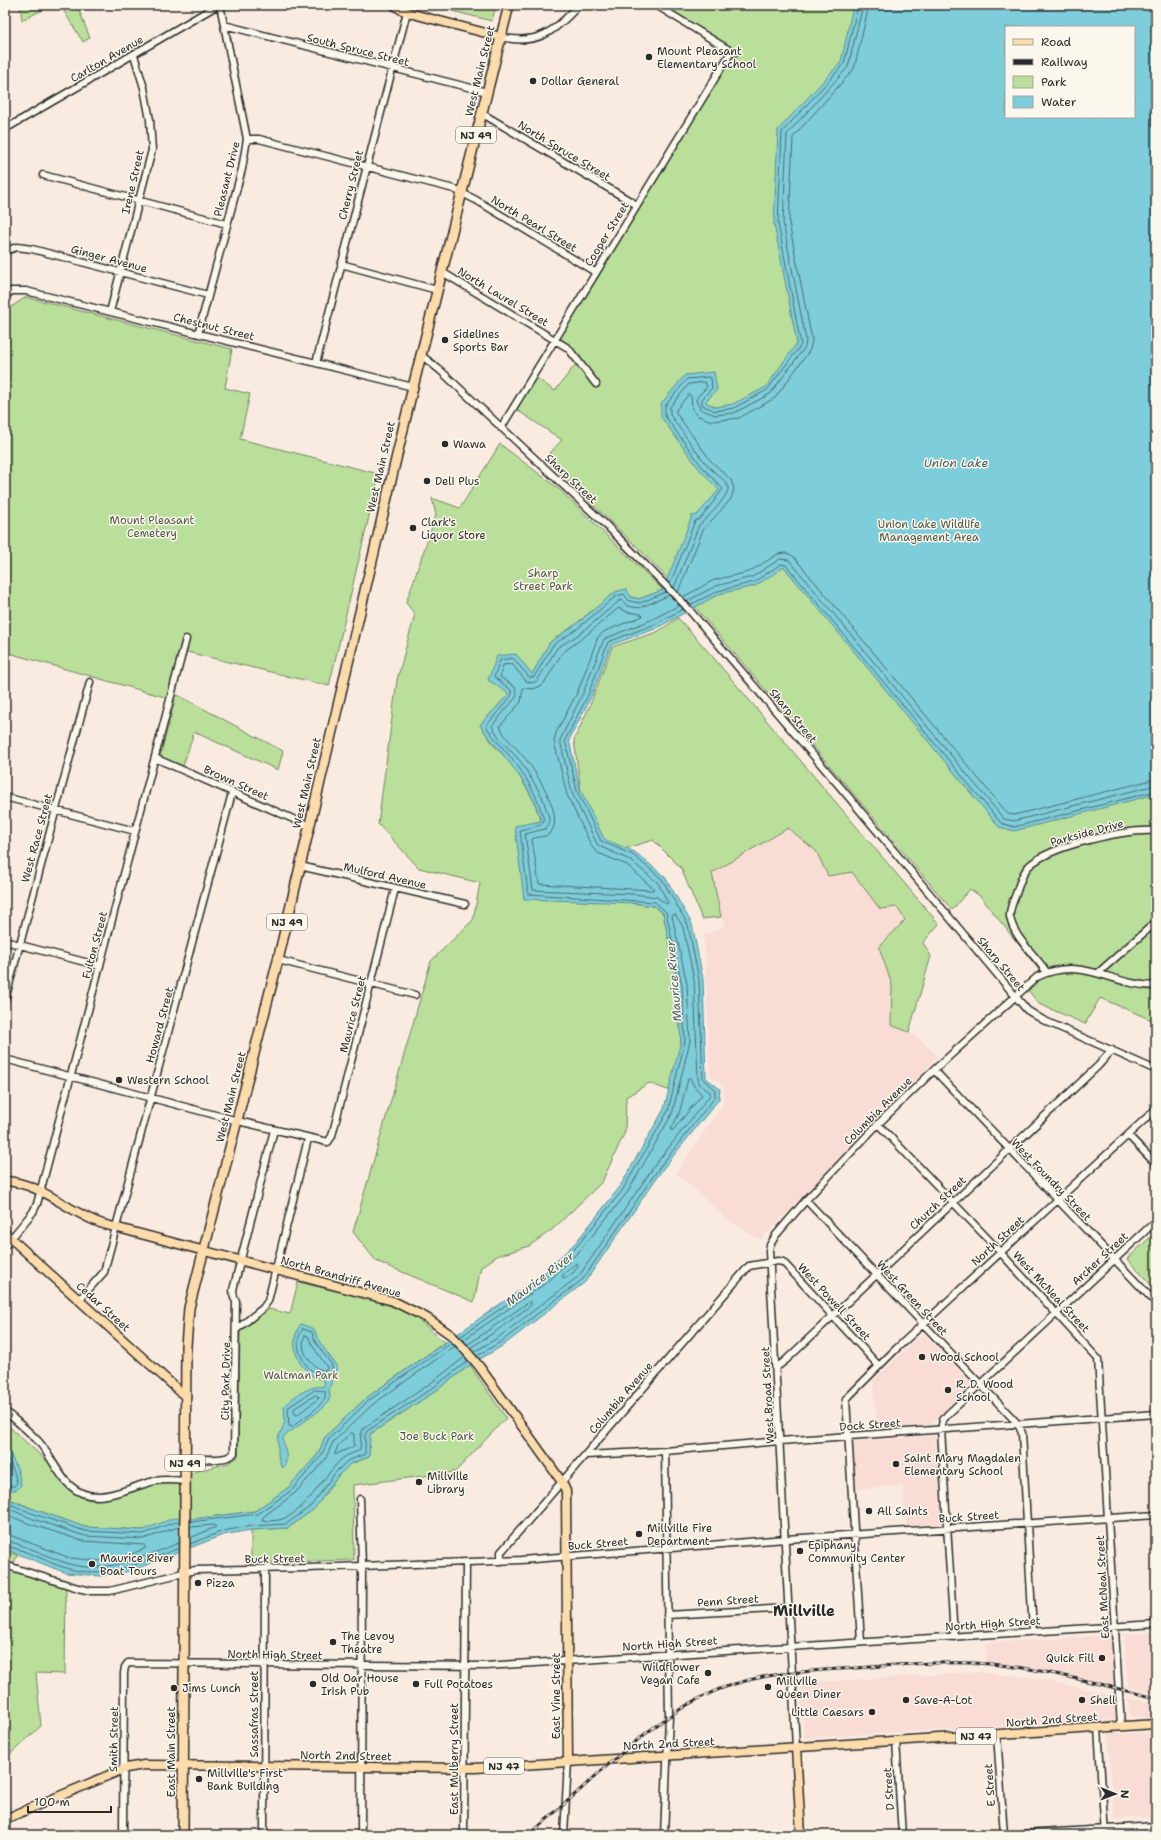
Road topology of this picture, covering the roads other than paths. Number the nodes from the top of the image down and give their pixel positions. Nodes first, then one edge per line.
1 (219, 5) edge
2 (394, 5) edge
3 (509, 5) edge
4 (579, 5) edge
5 (656, 5) edge
6 (407, 12) junction
7 (224, 26) junction
8 (501, 37) junction
9 (134, 55) junction
10 (392, 69) junction
11 (487, 92) junction
12 (481, 113) junction
13 (5, 129) edge
14 (248, 139) junction
15 (366, 166) junction
16 (43, 175) dead end
17 (461, 192) junction
18 (140, 201) junction
19 (637, 205) junction
20 (227, 224) junction
21 (5, 251) edge
22 (341, 264) junction
23 (121, 272) junction
24 (442, 272) junction
25 (595, 272) junction
26 (437, 290) junction
27 (208, 295) junction
28 (5, 297) edge
29 (110, 312) junction
30 (198, 334) junction
31 (554, 340) junction
32 (420, 355) junction
33 (316, 363) junction
34 (596, 384) dead end
35 (413, 387) junction
36 (501, 428) junction
37 (186, 640) dead end
38 (90, 682) dead end
39 (155, 758) junction
40 (232, 792) junction
41 (5, 797) edge
42 (55, 810) junction
43 (309, 826) junction
44 (135, 831) junction
45 (1156, 831) edge
46 (300, 866) junction
47 (395, 889) junction
48 (465, 904) dead end
49 (1156, 922) edge
50 (5, 941) edge
51 (19, 945) junction
52 (278, 960) junction
53 (100, 966) junction
54 (1047, 973) junction
55 (1098, 973) junction
56 (371, 984) junction
57 (1156, 986) edge
58 (415, 995) dead end
59 (1015, 997) junction
60 (5, 1000) edge
61 (1112, 1050) junction
62 (5, 1059) edge
63 (934, 1070) junction
64 (1156, 1070) edge
65 (71, 1076) junction
66 (151, 1098) junction
67 (1156, 1109) edge
68 (238, 1121) junction
69 (878, 1124) junction
70 (274, 1130) junction
71 (1128, 1134) junction
72 (308, 1139) junction
73 (1009, 1150) junction
74 (1156, 1164) edge
75 (5, 1182) edge
76 (40, 1192) junction
77 (806, 1200) junction
78 (1057, 1200) junction
79 (953, 1203) junction
80 (1156, 1221) edge
81 (115, 1228) junction
82 (5, 1233) edge
83 (12, 1239) junction
84 (5, 1246) edge
85 (202, 1250) junction
86 (769, 1251) joint
87 (1001, 1252) junction
88 (240, 1260) junction
89 (1114, 1260) junction
90 (770, 1263) junction
91 (276, 1269) junction
92 (877, 1274) junction
93 (79, 1300) junction
94 (1156, 1303) edge
95 (1057, 1313) junction
96 (833, 1316) junction
97 (923, 1324) junction
98 (237, 1329) junction
99 (879, 1366) junction
100 (777, 1367) junction
101 (980, 1384) junction
102 (186, 1398) junction
103 (5, 1411) edge
104 (1156, 1414) edge
105 (1102, 1417) junction
106 (1018, 1424) junction
107 (941, 1430) junction
108 (848, 1437) junction
109 (780, 1441) junction
110 (665, 1451) junction
111 (586, 1455) junction
112 (185, 1458) junction
113 (185, 1481) junction
114 (562, 1482) junction
115 (360, 1499) dead end
116 (1156, 1515) edge
117 (1109, 1518) junction
118 (1027, 1523) junction
119 (948, 1528) junction
120 (855, 1534) junction
121 (786, 1539) junction
122 (667, 1548) junction
123 (566, 1557) junction
124 (466, 1562) junction
125 (500, 1562) junction
126 (5, 1565) edge
127 (362, 1566) junction
128 (265, 1569) junction
129 (185, 1572) junction
130 (790, 1608) junction
131 (668, 1615) junction
132 (1156, 1624) edge
133 (1115, 1627) junction
134 (1034, 1632) junction
135 (954, 1637) junction
136 (861, 1642) junction
137 (791, 1646) junction
138 (668, 1655) junction
139 (567, 1661) junction
140 (184, 1664) junction
141 (264, 1665) junction
142 (361, 1666) junction
143 (125, 1667) joint
144 (465, 1667) junction
145 (1156, 1724) edge
146 (1121, 1726) junction
147 (1098, 1728) junction
148 (997, 1734) junction
149 (896, 1741) junction
150 (796, 1747) junction
151 (668, 1756) junction
152 (568, 1761) junction
153 (183, 1766) junction
154 (264, 1766) junction
155 (361, 1767) junction
156 (464, 1768) junction
157 (123, 1769) junction
158 (5, 1819) edge
159 (1156, 1826) edge
160 (1105, 1832) edge
161 (122, 1835) edge
162 (183, 1835) edge
163 (264, 1835) edge
164 (361, 1835) edge
165 (464, 1835) edge
166 (564, 1835) edge
167 (664, 1835) edge
168 (801, 1835) edge
169 (902, 1835) edge
170 (1005, 1835) edge

1 - 7 street, Pleasant Drive
1 - 9 street, Carlton Avenue
2 - 6 main road
3 - 8 highway, West Main Street / NJ 49
4 - 8 street
5 - 19 street, Cooper Street
6 - 8 main road
6 - 10 street, Cherry Street
7 - 10 street, South Spruce Street
7 - 14 street, Pleasant Drive
8 - 11 highway, West Main Street / NJ 49
9 - 13 street, Carlton Avenue
9 - 18 street, Irene Street
10 - 11 street, South Spruce Street
10 - 15 street, Cherry Street
11 - 12 highway, West Main Street / NJ 49
12 - 17 highway, West Main Street / NJ 49
12 - 19 street, North Spruce Street
14 - 15 street, North Pearl Street
14 - 20 street, Pleasant Drive
15 - 17 street, North Pearl Street
15 - 22 street, Cherry Street
16 - 18 street
17 - 24 highway, West Main Street / NJ 49
17 - 25 street, North Pearl Street
18 - 20 street
18 - 23 street, Irene Street
19 - 25 street, Cooper Street
20 - 27 street, Pleasant Drive
21 - 23 street, Ginger Avenue
22 - 26 street
22 - 33 street, Cherry Street
23 - 27 street, Ginger Avenue
23 - 29 street, Irene Street
24 - 26 highway, West Main Street / NJ 49
24 - 31 street, North Laurel Street
25 - 31 street, Cooper Street
26 - 32 highway, West Main Street / NJ 49
27 - 30 street, Pleasant Drive
28 - 29 street, Chestnut Street
29 - 30 street, Chestnut Street
30 - 33 street, Chestnut Street
31 - 34 street, North Laurel Street
31 - 36 street, Cooper Street
32 - 35 highway, West Main Street / NJ 49
32 - 36 street, Sharp Street
33 - 35 street, Chestnut Street
35 - 43 highway, West Main Street / NJ 49
36 - 59 street, Sharp Street
37 - 39 street, Fulton Street
38 - 42 street, West Race Street
39 - 40 street, Brown Street
39 - 44 street, Fulton Street
40 - 43 street, Brown Street
40 - 66 street, Howard Street
41 - 42 street
42 - 44 street
42 - 51 street, West Race Street
43 - 46 highway, West Main Street / NJ 49
44 - 53 street, Fulton Street
45 - 54 street, Parkside Drive
46 - 47 street, Mulford Avenue
46 - 52 highway, West Main Street / NJ 49
47 - 48 street, Mulford Avenue
47 - 56 street, Maurice Street
49 - 55 street
50 - 51 street
51 - 53 street
51 - 60 street, West Race Street
52 - 56 street
52 - 68 highway, West Main Street / NJ 49
53 - 65 street, Fulton Street
54 - 55 street, Columbia Avenue
54 - 59 street, Columbia Avenue
55 - 57 street, Columbia Avenue
56 - 58 street
56 - 72 street, Maurice Street
59 - 61 street, Sharp Street
59 - 63 street, Columbia Avenue
61 - 64 street, Sharp Street
61 - 73 street, Church Street
62 - 65 street
63 - 69 street, Columbia Avenue
63 - 73 street, West Foundry Street
65 - 66 street
65 - 76 street, Fulton Street
66 - 68 street
66 - 81 street, Howard Street
67 - 71 street, North Street
68 - 70 street
68 - 85 highway, West Main Street / NJ 49
69 - 77 street, Columbia Avenue
69 - 79 street, West McNeal Street
70 - 72 street
70 - 88 street
71 - 74 street
71 - 78 street, North Street
72 - 91 street
73 - 78 street, West Foundry Street
73 - 79 street, Church Street
75 - 76 main road, North Brandriff Avenue
76 - 81 main road, North Brandriff Avenue
76 - 83 street, Fulton Street
77 - 86 street, Columbia Avenue
77 - 92 street, West Green Street
78 - 87 street, North Street
78 - 89 street, West Foundry Street
79 - 87 street, West McNeal Street
79 - 92 street, Church Street
80 - 89 street, Archer Street
81 - 85 main road, North Brandriff Avenue
81 - 93 street, Howard Street
82 - 83 main road, Cedar Street
83 - 84 street, Fulton Street
83 - 93 main road, Cedar Street
85 - 88 main road, North Brandriff Avenue
85 - 102 highway, West Main Street / NJ 49
86 - 90 street, West Broad Street
87 - 95 street, West McNeal Street
87 - 97 street, North Street
88 - 91 main road, North Brandriff Avenue
88 - 98 street, City Park Drive
89 - 94 street, West Foundry Street
89 - 95 street, Archer Street
90 - 96 street, West Powell Street
90 - 100 street, West Broad Street
90 - 111 street, Columbia Avenue
91 - 98 street
91 - 114 main road, North Brandriff Avenue
92 - 96 street, Church Street
92 - 97 street, West Green Street
93 - 102 main road, Cedar Street
95 - 101 street, Archer Street
95 - 105 street, West McNeal Street
96 - 99 street, West Powell Street
96 - 100 street, Church Street
97 - 99 street, North Street
97 - 101 street, West Green Street
98 - 112 street, City Park Drive
99 - 108 street, North Street
100 - 109 street, West Broad Street
101 - 106 street, West Green Street
101 - 107 street, Archer Street
102 - 112 highway, West Main Street / NJ 49
103 - 113 street
104 - 105 street, Dock Street
105 - 106 street, Dock Street
105 - 117 street, West McNeal Street
106 - 107 street, Dock Street
106 - 118 street
107 - 108 street, Dock Street
107 - 119 street
108 - 109 street, Dock Street
108 - 120 street
109 - 110 street, Dock Street
109 - 121 street, West Broad Street
110 - 111 street, Dock Street
110 - 122 street
111 - 114 street, Columbia Avenue
112 - 113 highway, West Main Street / NJ 49
113 - 129 highway, West Main Street / NJ 49
114 - 123 main road, East Vine Street
114 - 125 street, Columbia Avenue
115 - 127 street
116 - 117 street, Buck Street
117 - 118 street, Buck Street
117 - 133 street, East McNeal Street
118 - 119 street, Buck Street
118 - 134 street
119 - 120 street, Buck Street
119 - 135 street
120 - 121 street, Buck Street
120 - 136 street
121 - 122 street, Buck Street
121 - 130 street, West Broad Street
122 - 123 street, Buck Street
122 - 131 street
123 - 125 street, Buck Street
123 - 139 main road, East Vine Street
124 - 125 street, Buck Street
124 - 127 street, Buck Street
124 - 144 street, East Mulberry Street
126 - 129 street, Buck Street
127 - 128 street, Buck Street
127 - 142 street
128 - 129 street, Buck Street
128 - 141 street, Sassafras Street
129 - 140 highway, East Main Street / NJ 49
130 - 131 street, Penn Street
130 - 137 street, West Broad Street
131 - 138 street
132 - 133 street, North High Street
133 - 134 street, North High Street
133 - 146 street, East McNeal Street
134 - 135 street, North High Street
135 - 136 street, North High Street
136 - 137 street, North High Street
137 - 138 street, North High Street
137 - 150 street, West Broad Street
138 - 139 street, North High Street
138 - 151 street
139 - 144 street, North High Street
139 - 152 main road, East Vine Street
140 - 141 street, North High Street
140 - 143 street, North High Street
140 - 153 highway, East Main Street / NJ 49
141 - 142 street, North High Street
141 - 154 street, Sassafras Street
142 - 144 street, North High Street
142 - 155 street
143 - 157 street, Smith Street
144 - 156 street, East Mulberry Street
145 - 146 main road, North 2nd Street / NJ 47
146 - 147 main road, North 2nd Street / NJ 47
147 - 148 main road, North 2nd Street / NJ 47
147 - 160 street
148 - 149 main road, North 2nd Street / NJ 47
148 - 170 street, E Street
149 - 150 main road, North 2nd Street / NJ 47
149 - 169 street, D Street
150 - 151 main road, North 2nd Street / NJ 47
150 - 168 main road
151 - 152 main road, North 2nd Street / NJ 47
151 - 167 street
152 - 156 main road, North 2nd Street / NJ 47
152 - 166 street, East Vine Street
153 - 154 main road, North 2nd Street / NJ 47
153 - 157 main road, NJ 47
153 - 162 highway, East Main Street / NJ 49
154 - 155 main road, North 2nd Street / NJ 47
154 - 163 street, Sassafras Street
155 - 156 main road, North 2nd Street / NJ 47
155 - 164 street
156 - 165 street, East Mulberry Street
157 - 158 main road, NJ 47
157 - 161 street, Smith Street
159 - 160 street
160 - 170 street

